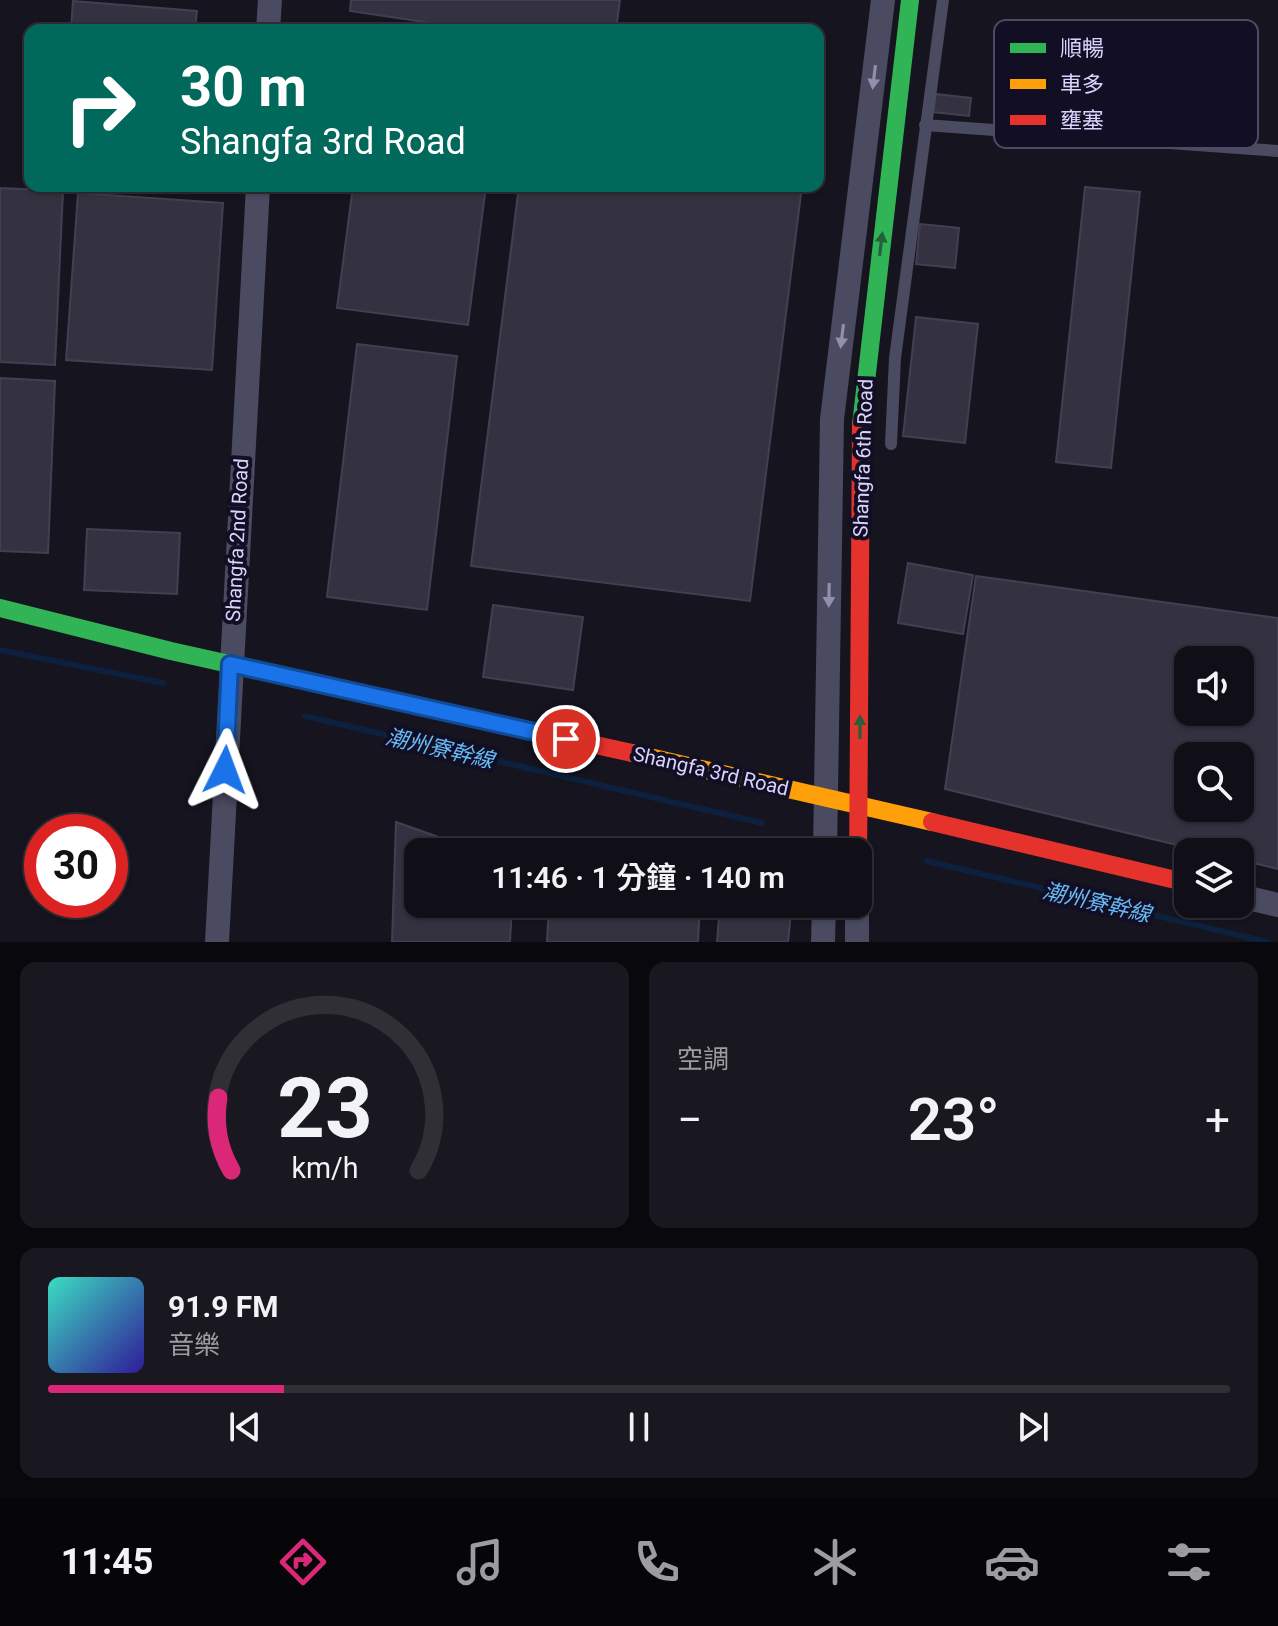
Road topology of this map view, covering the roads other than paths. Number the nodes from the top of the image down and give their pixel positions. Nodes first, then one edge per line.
1 (270, 0) edge
2 (883, 0) edge
3 (910, 0) edge
4 (943, 0) edge
5 (268, 24) edge
6 (925, 125) junction
7 (994, 130) edge
8 (1237, 148) edge
9 (1278, 151) edge
10 (258, 192) edge
11 (891, 444) dead end
12 (0, 608) edge
13 (230, 664) junction
14 (826, 797) junction
15 (859, 805) junction
16 (825, 838) edge
17 (858, 838) edge
18 (1174, 880) edge
19 (1254, 899) edge
20 (1278, 905) edge
21 (824, 918) edge
22 (857, 918) edge
23 (217, 942) edge
24 (823, 942) edge
25 (857, 942) edge

1 - 5 street
2 -> 14 street, Shangfa 6th Road
15 -> 3 street, Shangfa 6th Road
4 - 6 lane
6 - 7 lane
6 - 11 lane
8 - 9 lane
10 - 13 street, Shangfa 2nd Road
12 - 13 street, Shangfa 3rd Road
13 - 14 street, Shangfa 3rd Road
13 - 23 street, Shangfa 2nd Road
14 - 15 street, Shangfa 3rd Road
14 - 16 street, Shangfa 6th Road
15 - 17 street, Shangfa 6th Road
15 - 18 street, Shangfa 3rd Road
19 - 20 street
21 - 24 street
22 - 25 street

